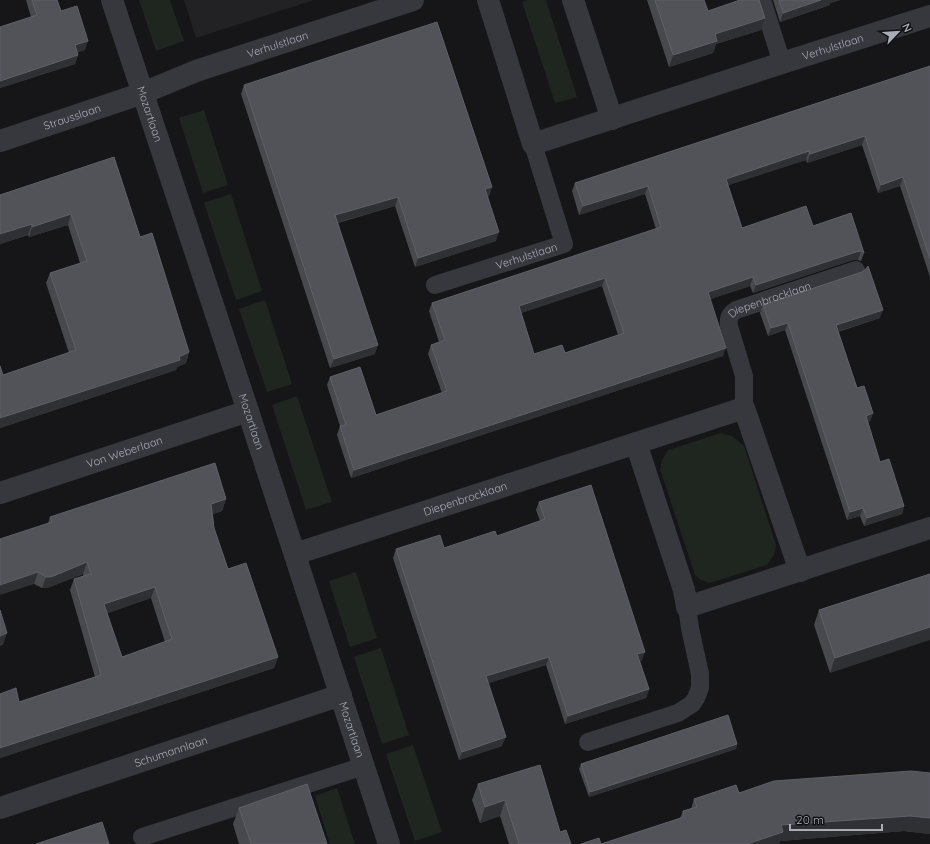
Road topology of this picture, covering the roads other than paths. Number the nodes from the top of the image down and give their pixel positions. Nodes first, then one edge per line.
1 (112, 0) edge
2 (414, 0) edge
3 (488, 0) edge
4 (574, 0) edge
5 (762, 0) edge
6 (930, 16) edge
7 (782, 63) junction
8 (143, 93) junction
9 (612, 119) junction
10 (0, 141) edge
11 (533, 144) junction
12 (856, 270) dead end
13 (435, 285) dead end
14 (744, 408) junction
15 (248, 411) junction
16 (636, 443) junction
17 (0, 493) edge
18 (930, 528) edge
19 (295, 554) junction
20 (800, 571) junction
21 (687, 607) junction
22 (341, 695) junction
23 (588, 742) dead end
24 (364, 766) junction
25 (0, 808) edge
26 (142, 837) dead end
27 (389, 844) edge

1 - 8 street, Mozartlaan
2 - 8 street, Verhulstlaan
3 - 11 street, Verhulstlaan
4 - 9 street
5 - 7 lane
6 - 7 street, Verhulstlaan
7 - 9 street, Verhulstlaan
8 - 10 street, Strausslaan
8 - 15 street, Mozartlaan
9 - 11 street, Verhulstlaan
11 - 13 lane, Verhulstlaan
12 - 14 lane, Diepenbrocklaan
14 - 16 street, Diepenbrocklaan
14 - 20 street, Diepenbrocklaan
15 - 17 street, Von Weberlaan
15 - 19 street, Mozartlaan
16 - 19 street, Diepenbrocklaan
16 - 21 street
18 - 20 street
19 - 22 street, Mozartlaan
20 - 21 street
21 - 23 lane
22 - 24 street, Mozartlaan
22 - 25 street, Schumannlaan
24 - 26 lane
24 - 27 street, Mozartlaan

